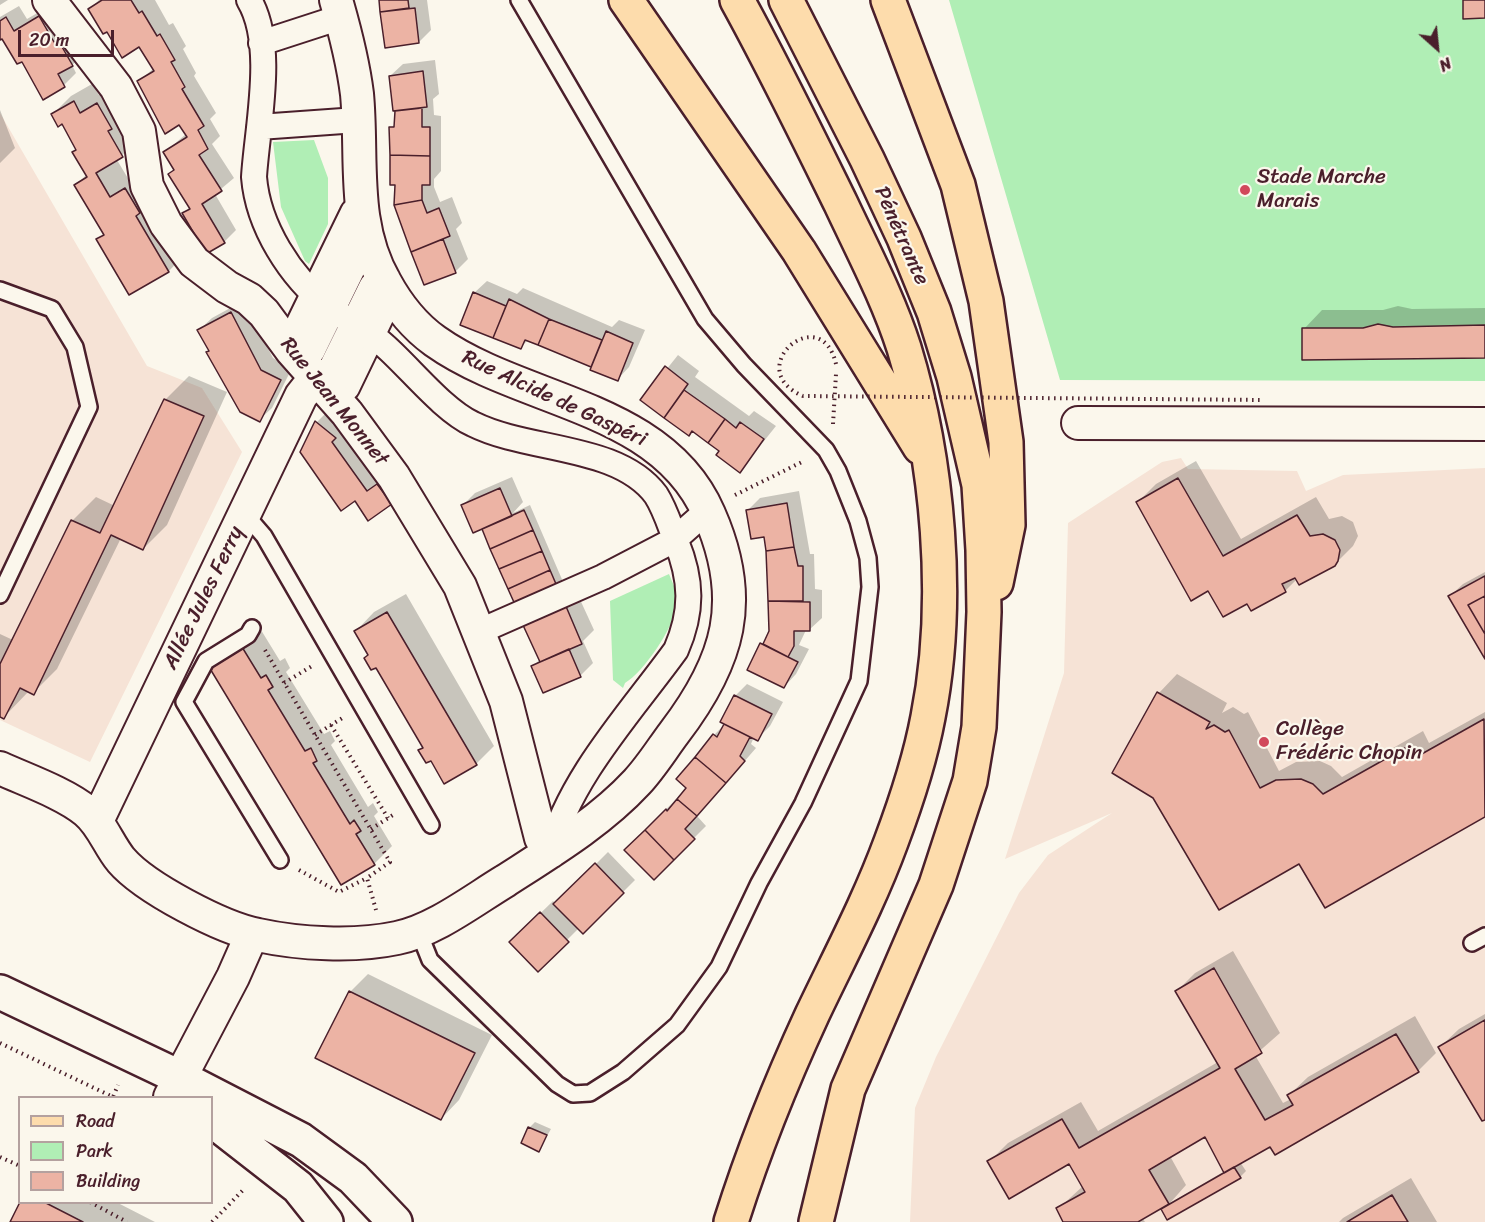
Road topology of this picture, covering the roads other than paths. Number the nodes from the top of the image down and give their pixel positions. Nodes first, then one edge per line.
1 (50, 0) edge
2 (249, 0) edge
3 (519, 0) edge
4 (626, 0) edge
5 (736, 0) edge
6 (786, 0) edge
7 (888, 0) edge
8 (338, 9) edge
9 (261, 43) junction
10 (357, 120) junction
11 (259, 127) junction
12 (362, 210) junction
13 (369, 246) junction
14 (389, 289) junction
15 (0, 290) edge
16 (321, 300) junction
17 (364, 329) junction
18 (312, 372) junction
19 (1077, 423) dead end
20 (1485, 424) edge
21 (929, 461) junction
22 (708, 510) junction
23 (245, 514) junction
24 (675, 538) junction
25 (0, 595) edge
26 (252, 627) road end
27 (478, 632) junction
28 (981, 655) junction
29 (0, 768) edge
30 (97, 821) junction
31 (431, 825) dead end
32 (550, 852) junction
33 (280, 860) road end
34 (418, 930) junction
35 (252, 934) junction
36 (0, 992) edge
37 (0, 1010) edge
38 (175, 1091) edge
39 (213, 1106) edge
40 (213, 1121) edge
41 (326, 1222) edge
42 (395, 1222) edge
43 (731, 1222) edge
44 (816, 1222) edge

1 - 18 street, Rue Jean Monnet
2 - 9 street
3 - 34 lane
4 - 21 main road
5 - 21 main road, Pénétrante
6 - 28 main road, Pénétrante
7 - 28 main road
8 - 9 street
8 - 10 street, Rue Alcide de Gaspéri
9 - 11 street
10 - 11 street
10 - 12 street, Rue Alcide de Gaspéri
11 - 16 street
12 - 13 street, Rue Alcide de Gaspéri
12 - 16 street
13 - 14 street, Rue Alcide de Gaspéri
13 - 16 street
14 - 17 street
14 - 22 street, Rue Alcide de Gaspéri
15 - 25 lane
16 - 17 street
16 - 18 street
17 - 18 street
17 - 24 street
18 - 23 street, Allée Jules Ferry
18 - 27 street, Rue Jean Monnet
19 - 20 street
21 - 43 main road, Pénétrante
22 - 24 street
22 - 32 street, Rue Alcide de Gaspéri
23 - 30 street, Allée Jules Ferry
23 - 31 lane
24 - 27 street
24 - 32 street
26 - 33 lane
27 - 32 street, Rue Jean Monnet
28 - 44 main road
29 - 30 street
30 - 35 street, Rue Alcide de Gaspéri
32 - 34 street, Rue Alcide de Gaspéri
34 - 35 street, Rue Alcide de Gaspéri
35 - 38 street
36 - 38 main road
37 - 38 main road
39 - 42 main road
40 - 41 main road

